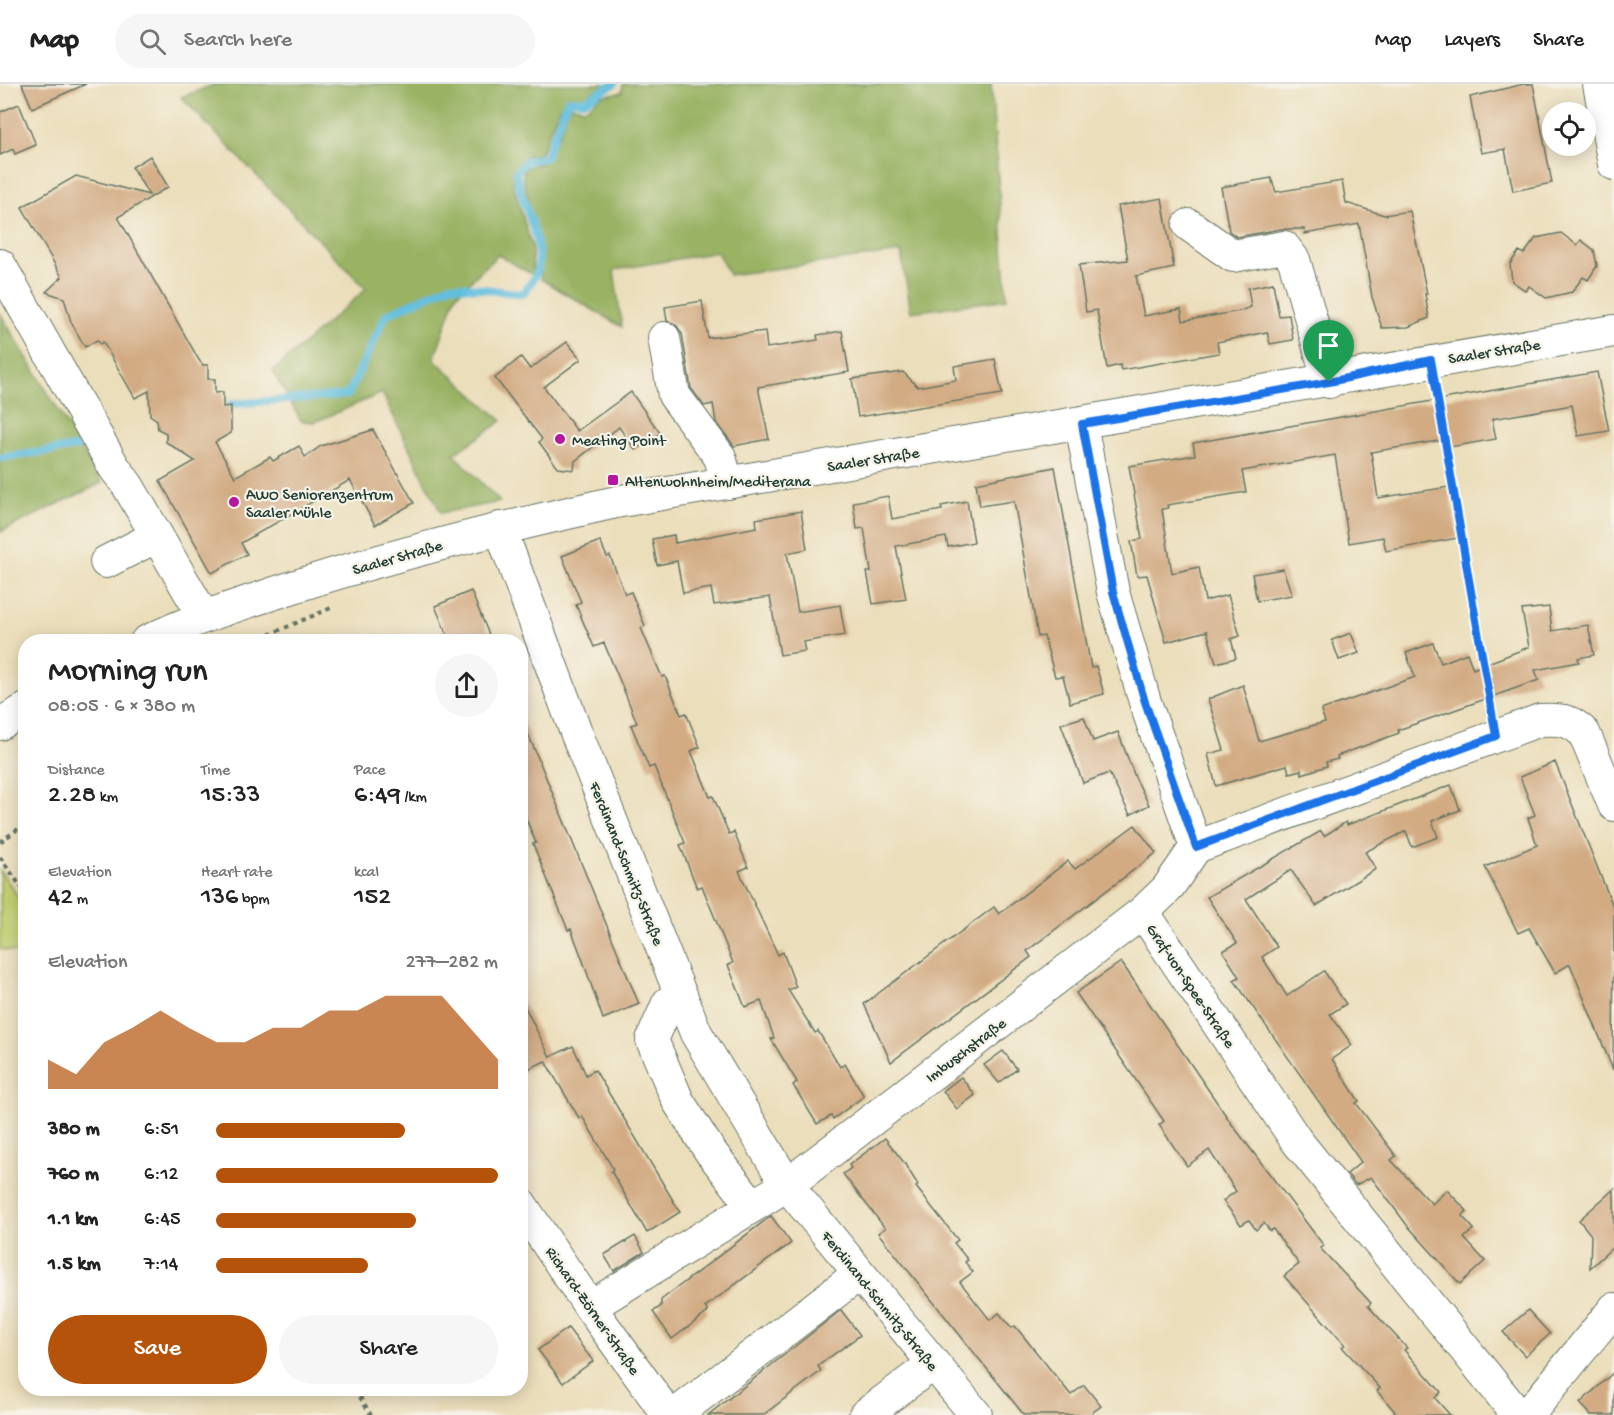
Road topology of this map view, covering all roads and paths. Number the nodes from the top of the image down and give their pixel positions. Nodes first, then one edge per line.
1 (1599, 84) edge
2 (1614, 164) edge
3 (1189, 225) dead end
4 (0, 266) edge
5 (1614, 331) edge
6 (664, 339) dead end
7 (1431, 360) junction
8 (1329, 382) junction
9 (1082, 424) junction
10 (728, 483) junction
11 (500, 528) junction
12 (158, 536) junction
13 (106, 562) dead end
14 (204, 618) junction
15 (165, 634) edge
16 (18, 714) edge
17 (0, 724) edge
18 (1496, 736) junction
19 (1614, 804) edge
20 (18, 829) dead end
21 (0, 842) edge
22 (1196, 847) junction
23 (0, 857) edge
24 (18, 883) edge
25 (1143, 912) junction
26 (681, 995) junction
27 (787, 1185) junction
28 (753, 1206) junction
29 (528, 1215) edge
30 (859, 1274) junction
31 (590, 1307) junction
32 (1614, 1309) edge
33 (933, 1364) junction
34 (359, 1396) edge
35 (371, 1415) edge
36 (668, 1415) edge
37 (675, 1415) edge
38 (865, 1415) edge
39 (976, 1415) edge
40 (1518, 1415) edge
41 (1528, 1415) edge

1 - 2 street
3 - 8 street
4 - 12 street
5 - 7 street, Saaler Straße
6 - 10 street
7 - 8 street, Saaler Straße
7 - 18 path
8 - 9 street, Saaler Straße
9 - 10 street, Saaler Straße
9 - 22 street
10 - 11 street, Saaler Straße
11 - 14 street, Saaler Straße
11 - 26 street, Ferdinand-Schmitz-Straße
12 - 13 street
12 - 14 street
14 - 15 street, Saaler Straße
16 - 17 street
18 - 19 street
18 - 22 street
20 - 21 path
22 - 25 street, Graf-von-Spee-Straße
23 - 24 path
25 - 27 street, Imbuschstraße
25 - 40 street, Graf-von-Spee-Straße
26 - 27 street, Ferdinand-Schmitz-Straße
26 - 28 street
27 - 28 street
27 - 30 street, Ferdinand-Schmitz-Straße
28 - 31 street
29 - 31 street, Richard-Zörner-Straße
30 - 33 street, Ferdinand-Schmitz-Straße
30 - 37 street
31 - 36 street, Richard-Zörner-Straße
32 - 41 street
33 - 38 street
33 - 39 street, Ferdinand-Schmitz-Straße
34 - 35 path

